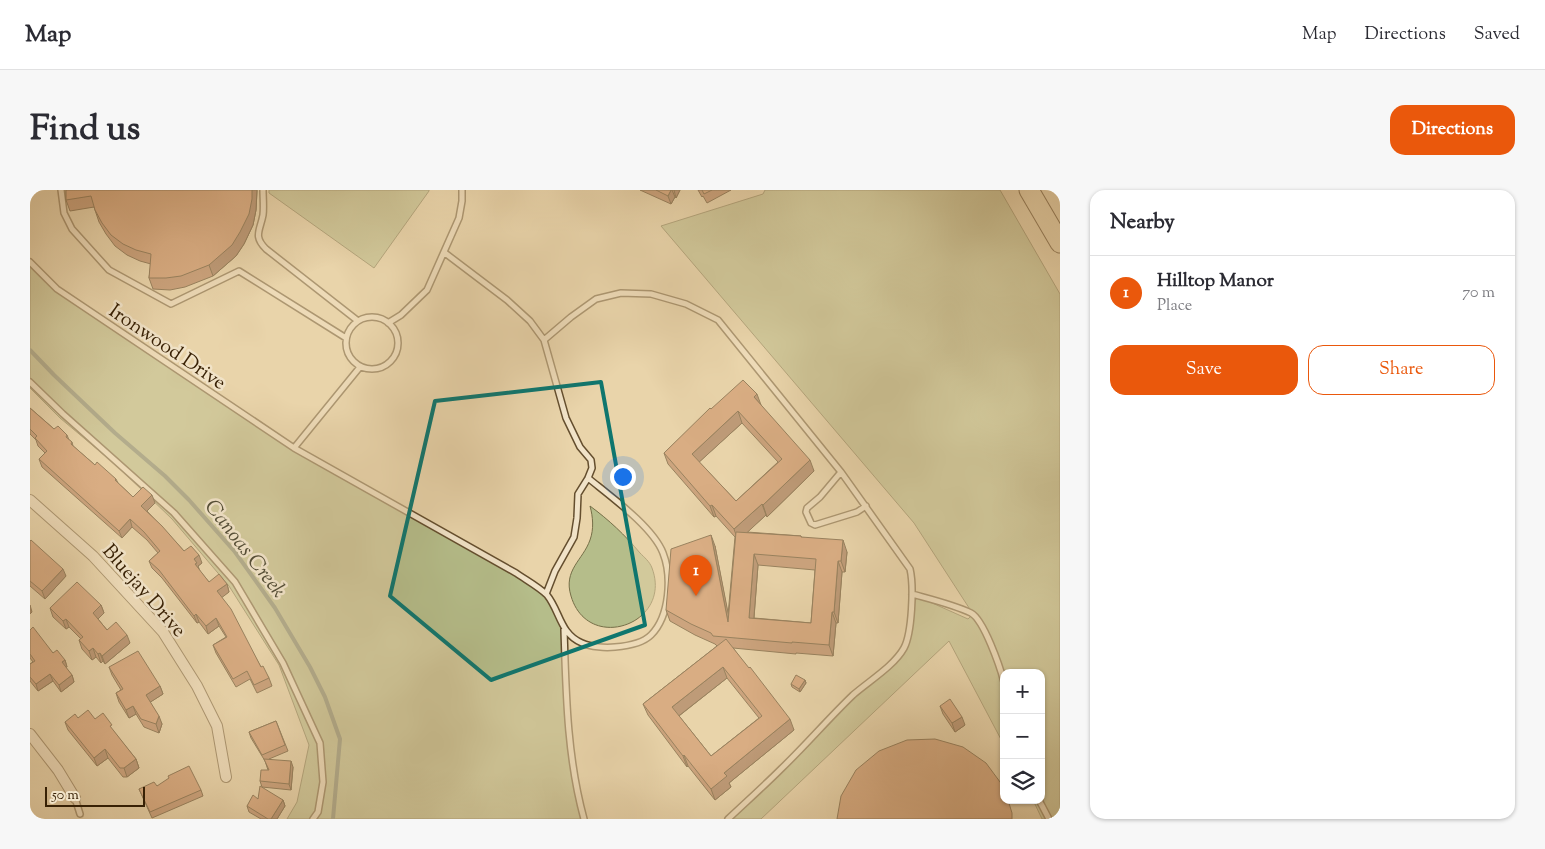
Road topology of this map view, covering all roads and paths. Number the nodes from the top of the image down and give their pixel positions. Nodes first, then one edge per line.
1 (61, 190) edge
2 (263, 190) edge
3 (462, 190) edge
4 (1029, 190) edge
5 (1060, 243) edge
6 (445, 252) junction
7 (30, 262) edge
8 (358, 321) junction
9 (388, 323) junction
10 (346, 338) junction
11 (544, 340) junction
12 (360, 366) junction
13 (30, 382) edge
14 (294, 448) junction
15 (841, 472) junction
16 (588, 478) junction
17 (30, 500) edge
18 (866, 506) junction
19 (546, 594) junction
20 (912, 594) junction
21 (564, 629) junction
22 (1000, 669) edge
23 (30, 734) edge
24 (226, 777) dead end
25 (75, 798) joint
26 (1042, 804) edge
27 (80, 814) dead end
28 (313, 819) edge
29 (584, 819) edge
30 (728, 819) edge
31 (1049, 819) edge

1 - 10 lane
2 - 8 lane
3 - 6 lane
4 - 5 highway
6 - 9 lane
6 - 11 lane
7 - 14 lane, Ironwood Drive
8 - 9 lane
8 - 10 lane
9 - 12 lane
10 - 12 lane
11 - 15 lane
11 - 16 lane
12 - 14 lane
13 - 28 lane
14 - 19 lane, Ironwood Drive
15 - 18 lane
15 - 18 lane
16 - 19 lane
16 - 21 lane
17 - 24 street, Bluejay Drive
18 - 20 lane
19 - 21 lane
20 - 22 lane
20 - 30 lane
21 - 29 lane
23 - 25 street
25 - 27 lane
26 - 31 lane

